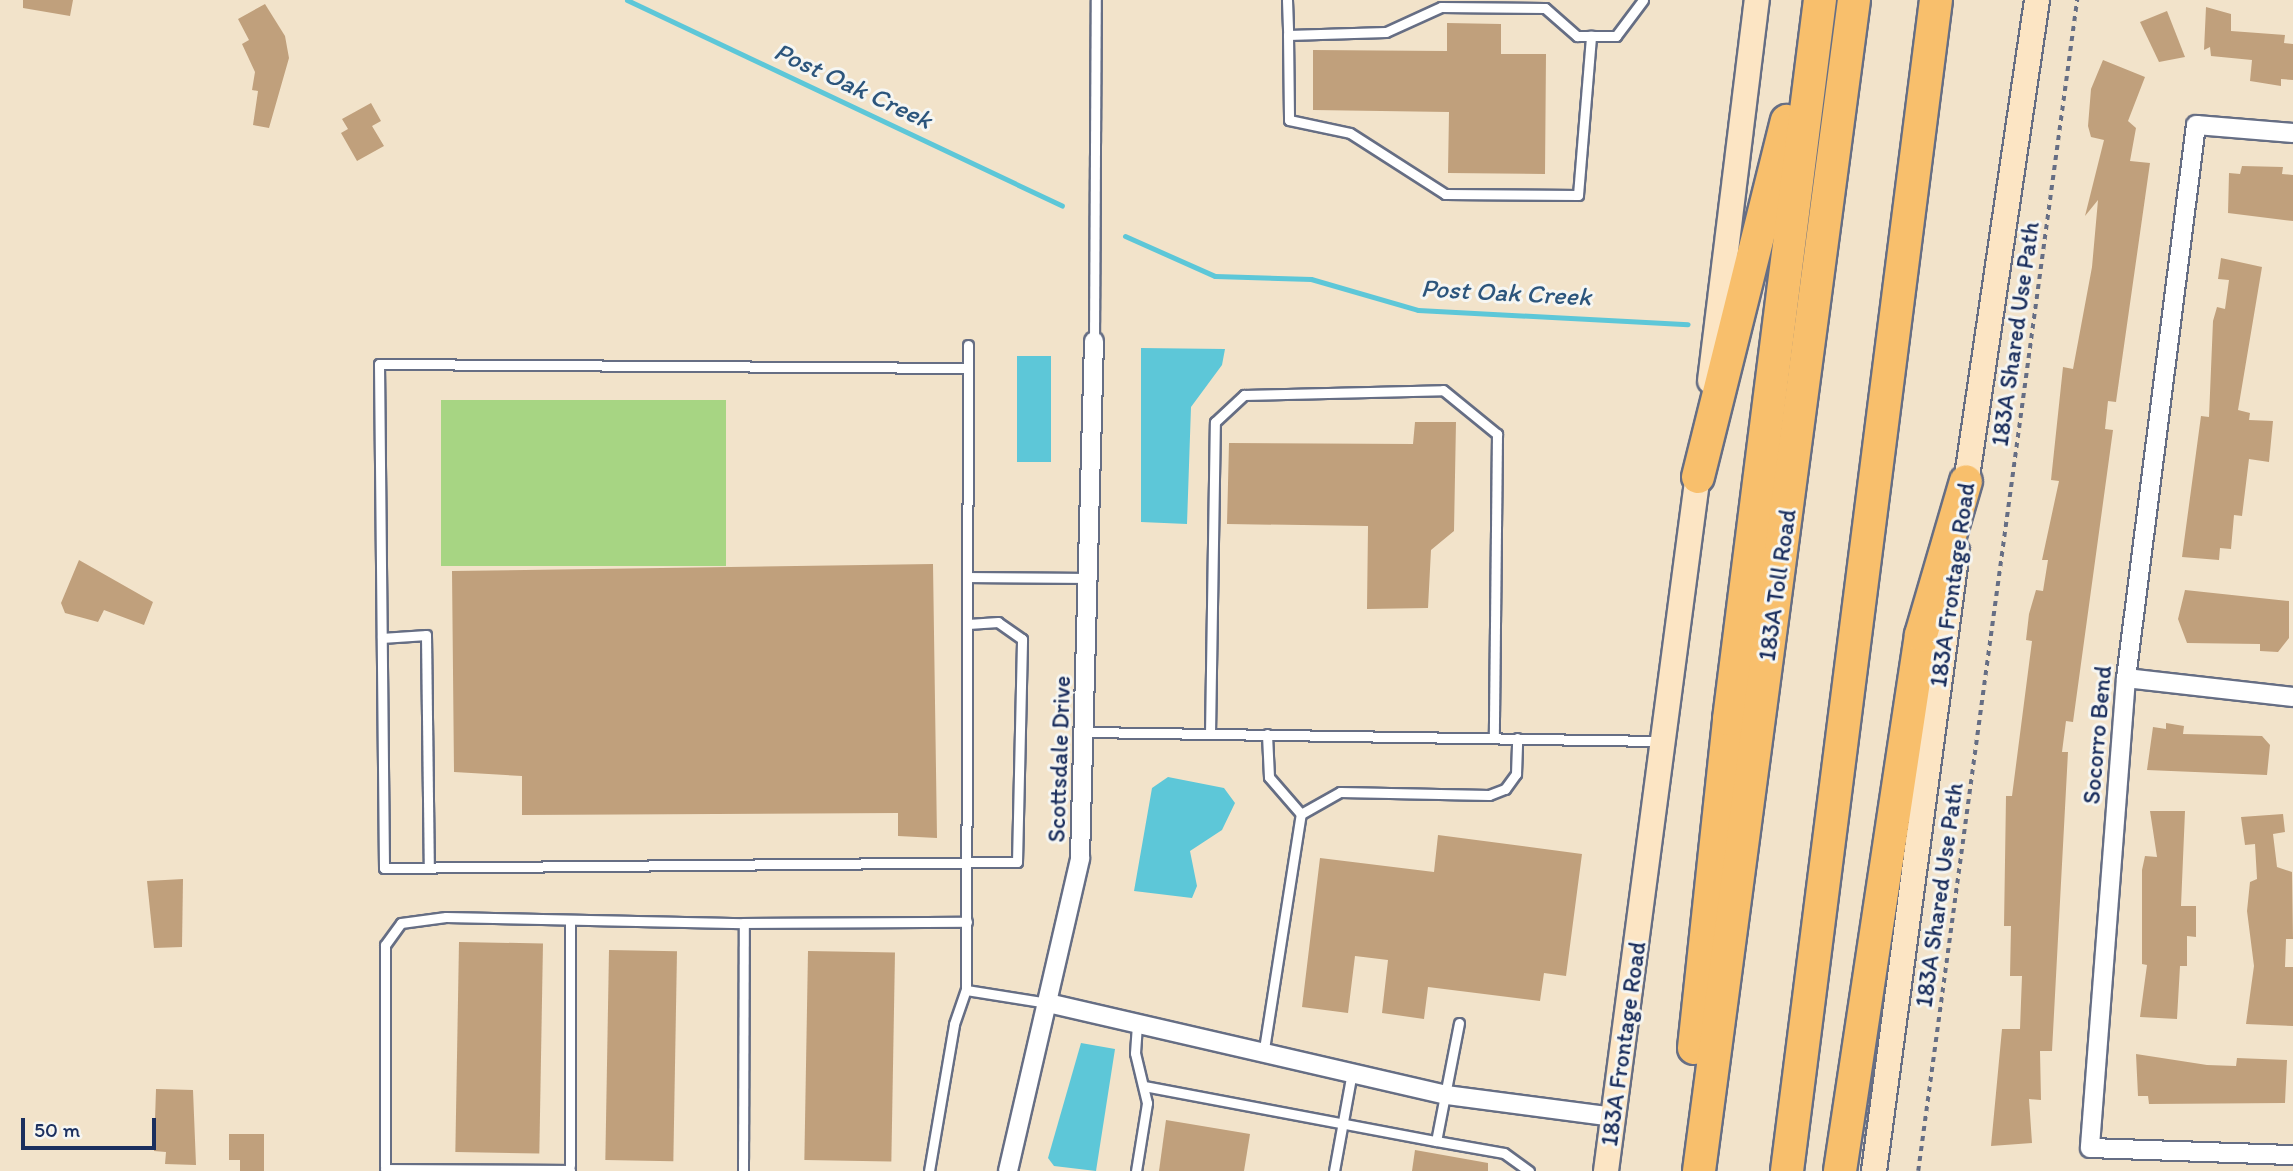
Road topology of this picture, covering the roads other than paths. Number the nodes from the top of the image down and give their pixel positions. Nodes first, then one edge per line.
1 (1096, 0) edge
2 (1287, 0) edge
3 (1643, 0) edge
4 (1757, 0) edge
5 (1818, 0) edge
6 (1854, 0) edge
7 (1936, 0) edge
8 (2037, 0) edge
9 (1288, 34) junction
10 (1591, 36) junction
11 (2293, 133) edge
12 (1094, 341) joint
13 (968, 345) dead end
14 (968, 368) junction
15 (1698, 477) junction
16 (1966, 481) junction
17 (968, 578) junction
18 (1087, 578) junction
19 (968, 624) junction
20 (382, 638) junction
21 (2126, 678) junction
22 (2293, 698) edge
23 (1086, 732) junction
24 (1210, 734) junction
25 (1267, 734) junction
26 (1494, 738) junction
27 (1517, 738) junction
28 (1664, 741) junction
29 (1301, 814) junction
30 (968, 862) junction
31 (429, 867) junction
32 (570, 920) junction
33 (967, 922) junction
34 (744, 923) junction
35 (966, 990) junction
36 (1048, 1003) junction
37 (1137, 1022) junction
38 (1460, 1023) dead end
39 (1264, 1049) junction
40 (1352, 1070) junction
41 (1144, 1086) junction
42 (1447, 1095) junction
43 (1613, 1117) junction
44 (1341, 1125) junction
45 (1436, 1141) junction
46 (2293, 1156) edge
47 (385, 1168) edge
48 (570, 1168) edge
49 (743, 1171) edge
50 (929, 1171) edge
51 (1008, 1171) edge
52 (1136, 1171) edge
53 (1334, 1171) edge
54 (1530, 1171) edge
55 (1606, 1171) edge
56 (1682, 1171) edge
57 (1699, 1171) edge
58 (1787, 1171) edge
59 (1840, 1171) edge
60 (1874, 1171) edge

1 - 12 lane
2 - 9 lane
3 - 10 lane
4 - 15 main road, 183A Frontage Road
5 - 15 highway
5 - 56 highway
6 - 57 highway, 183A Toll Road
7 - 58 highway
8 - 16 main road, 183A Frontage Road
9 - 10 lane
9 - 10 lane
11 - 21 street, Socorro Bend
12 - 18 street, Scottsdale Drive
13 - 14 lane
14 - 17 lane
14 - 20 lane
15 - 28 main road, 183A Frontage Road
16 - 59 highway
16 - 60 main road, 183A Frontage Road
17 - 18 lane
17 - 19 lane
18 - 23 street, Scottsdale Drive
19 - 30 lane
19 - 30 lane
20 - 31 lane
20 - 31 lane
21 - 22 street
21 - 46 street, Socorro Bend
23 - 24 lane
23 - 36 street, Scottsdale Drive
24 - 25 lane
24 - 26 lane
25 - 26 lane
25 - 29 lane
26 - 27 lane
27 - 28 lane
27 - 29 lane
28 - 43 main road, 183A Frontage Road
29 - 39 lane
30 - 31 lane
30 - 33 lane
32 - 34 lane
32 - 47 lane
32 - 48 lane
33 - 34 lane
33 - 35 lane
34 - 49 lane
35 - 36 lane
35 - 50 lane
36 - 37 street
36 - 51 street, Scottsdale Drive
37 - 39 street
37 - 41 lane
38 - 42 lane
39 - 40 street
40 - 42 street
40 - 44 lane
41 - 44 lane
41 - 52 lane
42 - 43 street
42 - 45 lane
43 - 55 main road, 183A Frontage Road
44 - 45 lane
44 - 53 lane
45 - 54 lane
47 - 48 lane

